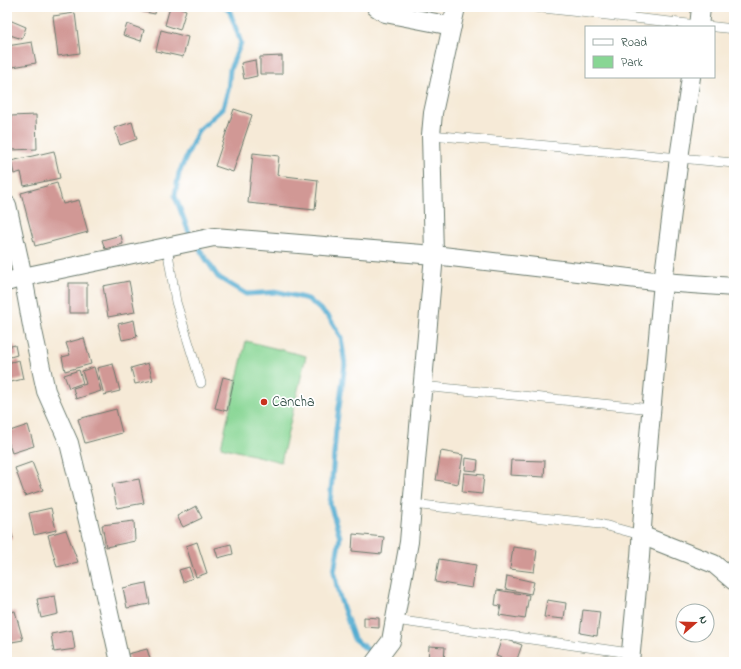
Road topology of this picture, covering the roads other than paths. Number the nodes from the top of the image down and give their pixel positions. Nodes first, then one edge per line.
1 (376, 7) edge
2 (456, 7) edge
3 (534, 7) edge
4 (701, 7) edge
5 (452, 26) junction
6 (699, 26) edge
7 (715, 27) edge
8 (734, 29) edge
9 (691, 78) edge
10 (431, 135) junction
11 (679, 158) junction
12 (734, 163) edge
13 (7, 205) edge
14 (173, 246) junction
15 (434, 255) junction
16 (15, 280) edge
17 (663, 282) junction
18 (734, 286) edge
19 (201, 383) dead end
20 (422, 386) junction
21 (652, 409) junction
22 (412, 504) junction
23 (641, 535) junction
24 (734, 581) edge
25 (395, 620) junction
26 (630, 657) edge
27 (120, 662) edge
28 (375, 662) edge

1 - 5 street
2 - 5 street
3 - 6 lane
4 - 6 street
5 - 10 street
7 - 8 lane
9 - 11 street
10 - 11 lane
10 - 15 street
11 - 12 lane
11 - 17 street
13 - 16 street
14 - 15 street
14 - 16 street
14 - 19 lane
15 - 17 street
15 - 20 street
16 - 27 street
17 - 18 street
17 - 21 street
20 - 21 lane
20 - 22 street
21 - 23 street
22 - 23 lane
22 - 25 street
23 - 24 street
23 - 26 street
25 - 26 lane
25 - 28 street

